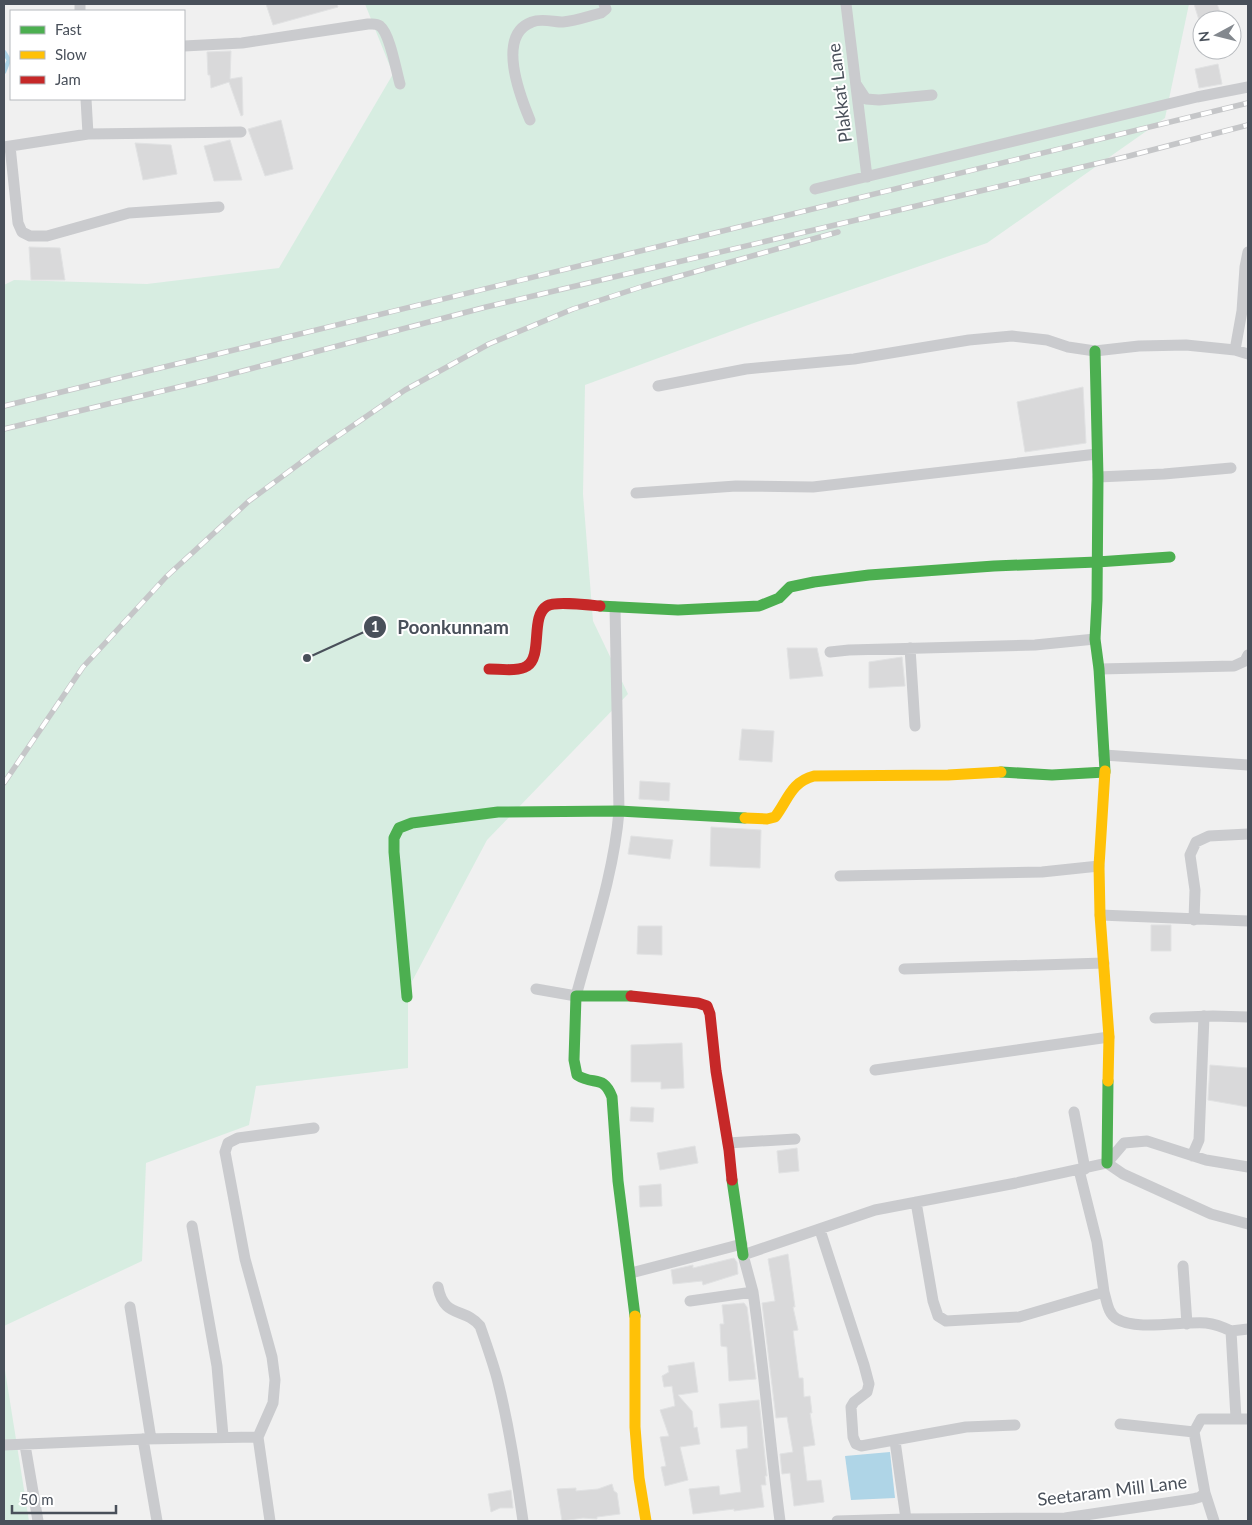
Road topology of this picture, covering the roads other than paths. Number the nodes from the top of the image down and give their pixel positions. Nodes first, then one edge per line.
1 (604, 4) edge
2 (846, 4) edge
3 (185, 46) edge
4 (855, 83) junction
5 (400, 84) dead end
6 (1248, 87) edge
7 (932, 95) dead end
8 (86, 100) edge
9 (530, 120) dead end
10 (241, 132) dead end
11 (88, 134) junction
12 (7, 147) edge
13 (866, 177) junction
14 (814, 190) dead end
15 (219, 207) dead end
16 (1248, 252) edge
17 (1235, 350) junction
18 (1095, 351) junction
19 (1248, 354) edge
20 (658, 386) dead end
21 (1097, 454) junction
22 (1231, 468) dead end
23 (1098, 477) junction
24 (636, 493) dead end
25 (1170, 557) dead end
26 (1097, 562) junction
27 (615, 607) junction
28 (1095, 639) junction
29 (910, 648) junction
30 (830, 652) dead end
31 (1248, 655) edge
32 (489, 669) dead end
33 (1099, 669) junction
34 (915, 726) dead end
35 (1104, 755) junction
36 (1248, 765) edge
37 (1105, 772) junction
38 (619, 811) junction
39 (1248, 834) edge
40 (1099, 866) junction
41 (840, 876) dead end
42 (1100, 915) junction
43 (1194, 920) junction
44 (1248, 921) edge
45 (1104, 962) junction
46 (904, 969) dead end
47 (536, 989) dead end
48 (576, 996) junction
49 (407, 997) dead end
50 (1204, 1016) junction
51 (1248, 1017) edge
52 (1155, 1018) dead end
53 (1109, 1037) junction
54 (875, 1070) dead end
55 (1074, 1112) dead end
56 (314, 1128) dead end
57 (794, 1139) dead end
58 (728, 1143) junction
59 (1192, 1156) junction
60 (1107, 1163) junction
61 (1248, 1167) edge
62 (1082, 1169) junction
63 (916, 1202) junction
64 (1248, 1224) edge
65 (192, 1226) dead end
66 (820, 1230) junction
67 (743, 1250) junction
68 (1183, 1266) dead end
69 (631, 1273) junction
70 (438, 1287) dead end
71 (752, 1292) junction
72 (1104, 1292) junction
73 (690, 1301) dead end
74 (130, 1307) dead end
75 (1188, 1324) junction
76 (1248, 1329) edge
77 (1231, 1332) junction
78 (1236, 1418) junction
79 (1248, 1419) edge
80 (1120, 1424) dead end
81 (1015, 1425) dead end
82 (1194, 1432) junction
83 (223, 1436) junction
84 (258, 1437) junction
85 (147, 1439) junction
86 (895, 1441) junction
87 (4, 1445) edge
88 (25, 1445) junction
89 (1205, 1492) junction
90 (906, 1519) junction
91 (38, 1521) edge
92 (157, 1521) edge
93 (270, 1521) edge
94 (523, 1521) edge
95 (646, 1521) edge
96 (780, 1521) edge
97 (837, 1521) edge
98 (1214, 1521) edge

1 - 9 street
2 - 4 street, Plakkat Lane
3 - 5 street
4 - 7 street
4 - 13 street, Plakkat Lane
6 - 13 street
8 - 11 street
10 - 11 street
11 - 12 street
12 - 15 street
13 - 14 street
16 - 17 street
17 - 18 street
17 - 19 street
18 - 20 street
18 - 21 street
21 - 23 street
21 - 24 street
22 - 23 street
23 - 26 street
25 - 26 street
26 - 27 street
26 - 28 street
27 - 32 street
27 - 38 street
28 - 29 street
28 - 33 street
29 - 30 street
29 - 34 street
31 - 33 street
33 - 35 street
35 - 36 street
35 - 37 street
37 - 38 street
37 - 40 street
38 - 48 street
38 - 49 street
39 - 43 street
40 - 41 street
40 - 42 street
42 - 43 street
42 - 45 street
43 - 44 street
45 - 46 street
45 - 53 street
47 - 48 street
48 - 58 street
48 - 69 street
50 - 51 street
50 - 52 street
50 - 59 street
53 - 54 street
53 - 60 street
55 - 62 street
56 - 84 street
57 - 58 street
58 - 67 street
59 - 60 street
59 - 61 street
60 - 62 street
60 - 64 street
62 - 63 street
62 - 72 street
63 - 66 street
63 - 72 street
65 - 83 street
66 - 67 street
66 - 86 street
67 - 69 street
67 - 71 street
68 - 75 street
69 - 95 street
70 - 94 street
71 - 73 street
71 - 96 street
72 - 75 street
74 - 85 street
75 - 77 street
76 - 77 street
77 - 78 street
78 - 79 street
78 - 82 street
80 - 82 street
81 - 86 street
82 - 89 street, Seetaram Mill Lane
83 - 84 street
83 - 85 street
84 - 93 street
85 - 88 street
85 - 92 street
86 - 90 street
87 - 88 street
88 - 91 street
89 - 90 street, Seetaram Mill Lane
89 - 98 street
90 - 97 street, Seetaram Mill Lane

